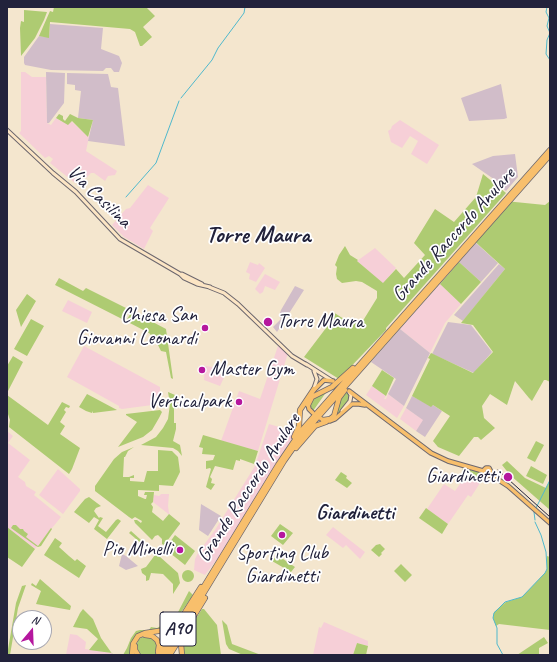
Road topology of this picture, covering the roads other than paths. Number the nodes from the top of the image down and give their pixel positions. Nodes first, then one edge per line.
1 (7, 130) edge
2 (550, 150) edge
3 (550, 156) edge
4 (180, 274) junction
5 (210, 287) junction
6 (372, 355) junction
7 (365, 358) junction
8 (312, 368) junction
9 (333, 381) joint
10 (314, 389) junction
11 (349, 392) joint
12 (308, 405) junction
13 (368, 406) junction
14 (313, 413) dead end
15 (341, 413) junction
16 (323, 420) junction
17 (287, 451) junction
18 (284, 461) junction
19 (483, 471) junction
20 (491, 475) junction
21 (550, 524) edge
22 (221, 563) junction
23 (212, 577) junction
24 (196, 604) junction
25 (184, 614) junction
26 (186, 630) junction
27 (132, 655) edge
28 (138, 655) edge
29 (157, 655) edge
30 (162, 655) edge
31 (166, 655) edge
32 (171, 655) edge
33 (182, 655) edge

1 - 4 main road, Via Casilina
2 - 7 highway, Grande Raccordo Anulare
3 - 6 highway, Grande Raccordo Anulare
4 - 5 main road, Via Casilina
4 - 5 main road, Via Casilina
5 - 8 main road, Via Casilina
6 - 16 highway
6 - 18 highway, Grande Raccordo Anulare
7 - 12 highway
7 - 17 highway, Grande Raccordo Anulare
8 - 9 main road, Via Casilina
8 - 10 main road
9 - 10 main road
10 - 12 main road
10 - 17 highway
11 - 13 main road
11 - 15 main road
12 - 14 main road
13 - 15 main road
13 - 19 main road
15 - 16 main road
16 - 18 highway
17 - 22 highway, Grande Raccordo Anulare
18 - 22 highway, Grande Raccordo Anulare
19 - 20 main road
19 - 20 main road
20 - 21 main road
22 - 23 highway
22 - 23 highway
23 - 24 highway, Grande Raccordo Anulare / A90
24 - 25 highway
24 - 26 highway
24 - 30 highway, Grande Raccordo Anulare / A90
24 - 31 highway, Grande Raccordo Anulare / A90
25 - 27 highway
25 - 29 highway
26 - 32 highway
26 - 33 highway
28 - 29 highway

